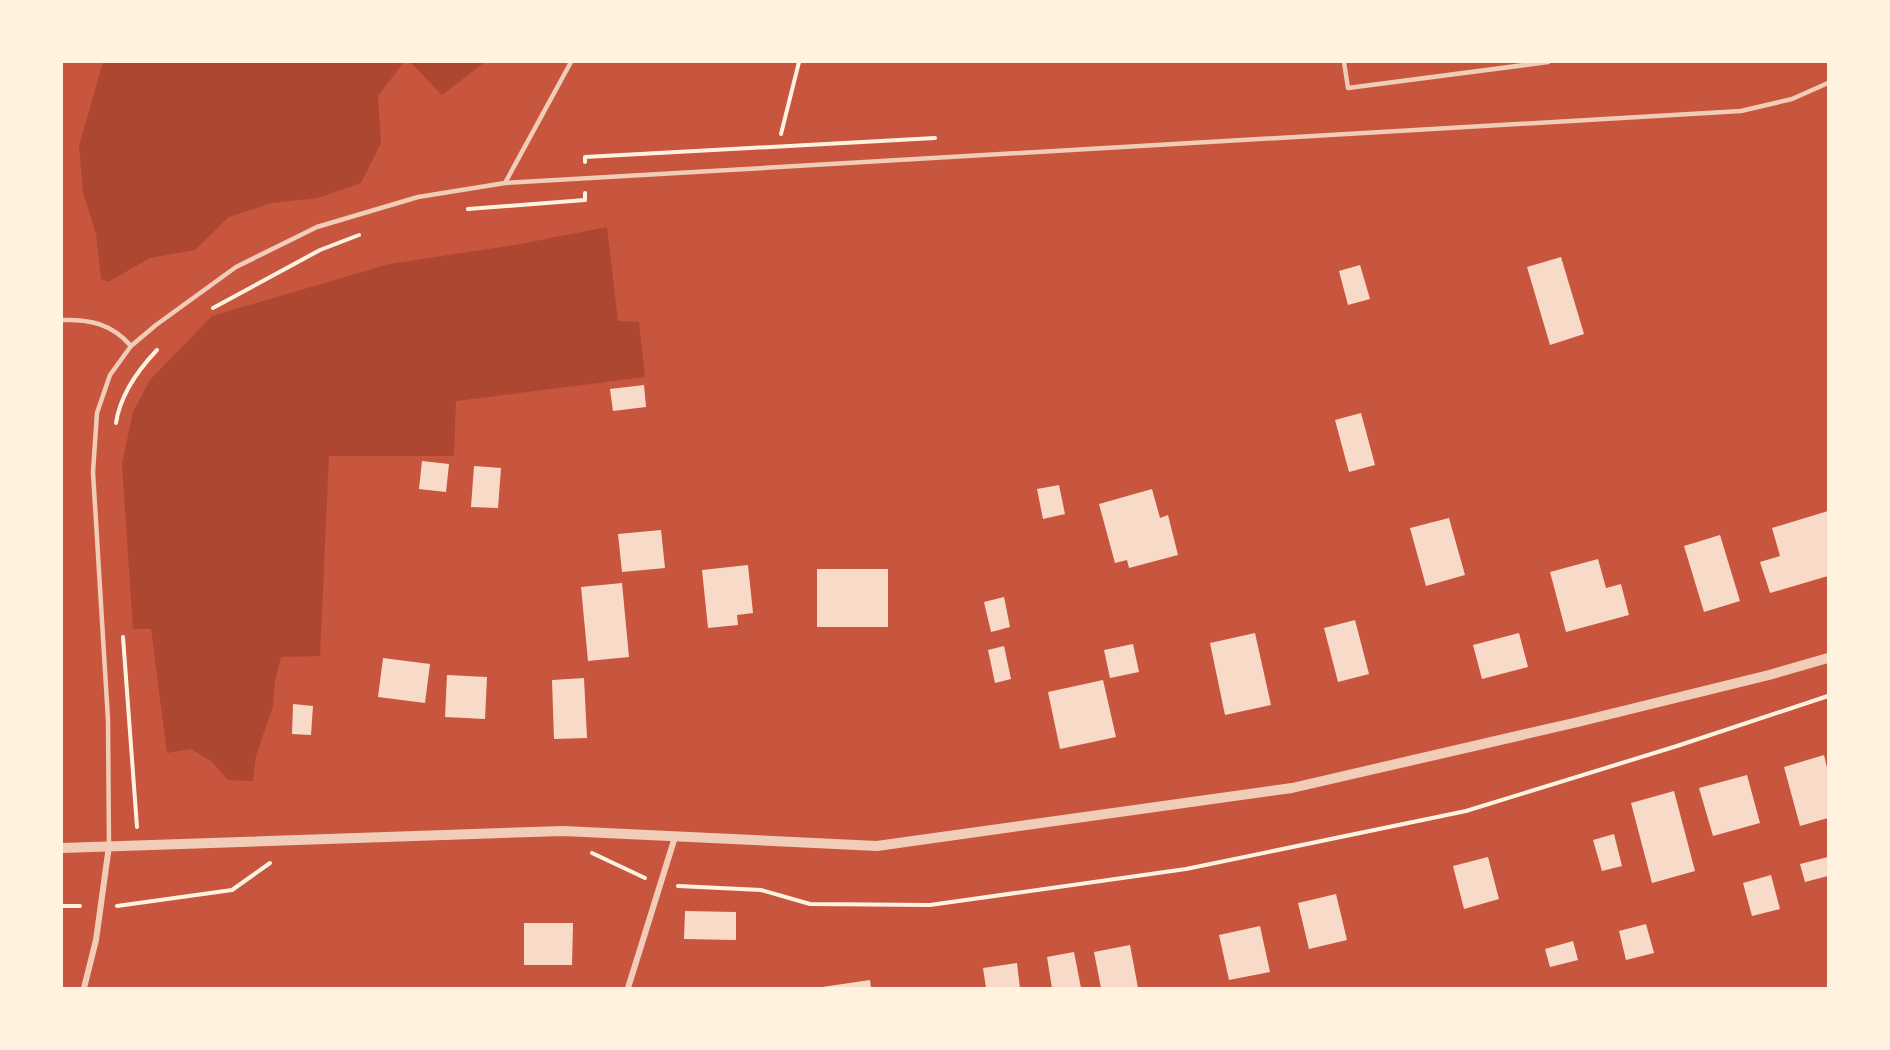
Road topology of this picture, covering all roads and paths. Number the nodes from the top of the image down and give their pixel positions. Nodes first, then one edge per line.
1 (571, 62) edge
2 (800, 62) edge
3 (1344, 62) edge
4 (1548, 62) edge
5 (1828, 83) edge
6 (781, 134) dead end
7 (937, 138) dead end
8 (585, 178) junction
9 (505, 183) junction
10 (459, 210) dead end
11 (360, 234) dead end
12 (204, 313) dead end
13 (62, 320) edge
14 (161, 345) dead end
15 (130, 346) junction
16 (115, 432) dead end
17 (123, 635) dead end
18 (1828, 658) edge
19 (675, 837) junction
20 (109, 846) junction
21 (139, 846) junction
22 (62, 848) edge
23 (62, 906) edge
24 (80, 906) dead end
25 (84, 988) edge
26 (628, 988) edge

1 - 9 lane
2 - 6 path
3 - 4 lane
5 - 8 lane
7 - 8 path
8 - 9 lane
8 - 10 path
9 - 15 lane
11 - 12 path
13 - 15 lane
14 - 16 path
15 - 20 lane
17 - 21 path
18 - 19 street
19 - 21 street
19 - 26 street
20 - 21 street
20 - 22 street
20 - 25 street
23 - 24 path

